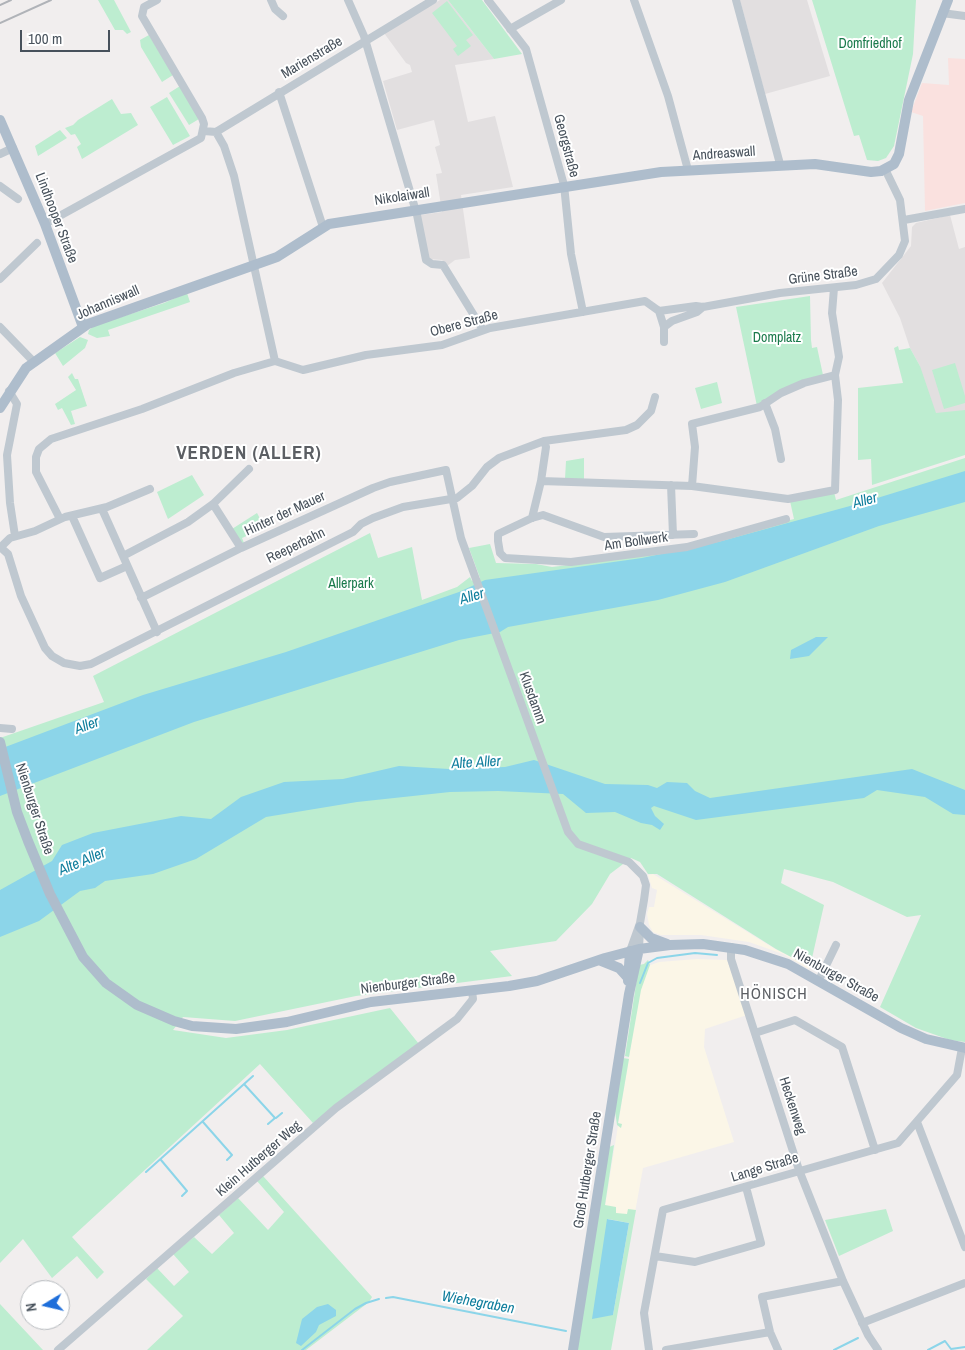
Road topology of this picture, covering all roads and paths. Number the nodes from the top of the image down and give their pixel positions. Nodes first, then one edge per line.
1 (157, 0) edge
2 (271, 0) edge
3 (348, 0) edge
4 (433, 0) edge
5 (488, 0) edge
6 (561, 0) edge
7 (634, 0) edge
8 (736, 0) edge
9 (948, 0) edge
10 (942, 14) junction
11 (283, 16) dead end
12 (965, 16) edge
13 (510, 28) junction
14 (365, 40) junction
15 (279, 92) junction
16 (0, 120) edge
17 (204, 130) junction
18 (216, 132) junction
19 (12, 148) junction
20 (0, 154) edge
21 (780, 164) junction
22 (885, 169) junction
23 (688, 170) junction
24 (0, 186) edge
25 (564, 186) junction
26 (18, 199) dead end
27 (415, 209) junction
28 (965, 209) edge
29 (904, 220) junction
30 (46, 224) junction
31 (323, 226) junction
32 (37, 244) dead end
33 (254, 264) junction
34 (0, 279) edge
35 (834, 288) junction
36 (703, 307) junction
37 (659, 311) junction
38 (583, 312) junction
39 (0, 327) edge
40 (82, 327) junction
41 (664, 327) junction
42 (482, 330) junction
43 (664, 342) dead end
44 (33, 361) junction
45 (275, 361) junction
46 (835, 375) junction
47 (9, 391) junction
48 (655, 397) dead end
49 (765, 403) junction
50 (2, 405) edge
51 (14, 415) junction
52 (544, 441) junction
53 (781, 459) dead end
54 (249, 469) dead end
55 (446, 470) joint
56 (541, 482) junction
57 (671, 485) junction
58 (692, 486) junction
59 (150, 490) dead end
60 (451, 500) junction
61 (213, 504) junction
62 (102, 508) junction
63 (72, 516) junction
64 (532, 518) junction
65 (60, 519) junction
66 (786, 519) dead end
67 (694, 534) dead end
68 (673, 535) junction
69 (15, 536) junction
70 (0, 548) edge
71 (241, 548) junction
72 (123, 556) junction
73 (127, 566) junction
74 (141, 598) junction
75 (157, 632) junction
76 (0, 728) edge
77 (12, 729) dead end
78 (0, 742) edge
79 (566, 826) joint
80 (640, 925) junction
81 (670, 945) junction
82 (836, 945) dead end
83 (731, 947) junction
84 (635, 950) junction
85 (598, 960) junction
86 (628, 978) junction
87 (819, 980) junction
88 (472, 991) junction
89 (629, 994) junction
90 (756, 1033) junction
91 (964, 1048) edge
92 (916, 1122) junction
93 (875, 1150) junction
94 (799, 1170) junction
95 (746, 1187) junction
96 (965, 1247) edge
97 (655, 1256) junction
98 (843, 1281) junction
99 (965, 1283) edge
100 (862, 1323) junction
101 (770, 1332) junction
102 (58, 1350) edge
103 (573, 1350) edge
104 (649, 1350) edge
105 (666, 1350) edge
106 (778, 1350) edge
107 (878, 1350) edge

1 - 17 street
2 - 11 street
3 - 14 street
4 - 14 street, Marienstraße
5 - 13 street, Georgstraße
6 - 13 street
7 - 23 street
8 - 21 street
9 - 10 main road
10 - 12 street
10 - 22 main road
13 - 25 street, Georgstraße
14 - 15 street, Marienstraße
14 - 27 street
15 - 18 street, Marienstraße
15 - 31 street
16 - 19 main road, Lindhooper Straße
17 - 18 street
17 - 30 street
18 - 33 street
19 - 20 street
19 - 30 main road, Lindhooper Straße
21 - 22 main road, Andreaswall
21 - 23 main road, Andreaswall
22 - 29 street, Grüne Straße
23 - 25 main road, Andreaswall
24 - 26 street
25 - 27 main road, Nikolaiwall
25 - 38 street, Georgstraße
27 - 31 main road, Nikolaiwall
27 - 42 street
28 - 29 street
29 - 35 street, Grüne Straße
30 - 40 main road, Lindhooper Straße
31 - 33 main road, Nikolaiwall
32 - 34 street
33 - 40 main road, Johanniswall
33 - 45 street
35 - 36 street, Grüne Straße
35 - 46 street
36 - 37 street
36 - 41 street
37 - 38 street, Obere Straße
37 - 41 street
38 - 42 street, Obere Straße
39 - 44 street
40 - 44 main road, Johanniswall
41 - 43 street
42 - 45 street, Obere Straße
44 - 47 main road, Johanniswall
45 - 65 street
46 - 49 street
46 - 58 street
47 - 50 main road, Johanniswall
47 - 51 street
48 - 52 street
49 - 53 street
49 - 58 street
50 - 51 street
51 - 69 street
52 - 56 street
52 - 60 street
54 - 61 street
55 - 60 street, Klusdamm
55 - 71 street, Hinter der Mauer
56 - 57 street
56 - 64 street
57 - 58 street
57 - 68 street
59 - 62 street
60 - 75 street, Reeperbahn
60 - 79 street, Klusdamm
61 - 71 street
61 - 72 street
62 - 63 street
62 - 72 street
63 - 65 street
63 - 73 street
64 - 66 street, Am Bollwerk
64 - 68 street
65 - 69 street
67 - 68 street
69 - 70 street
70 - 75 street, Reeperbahn
71 - 74 street, Hinter der Mauer
72 - 73 street
73 - 74 street
74 - 75 street
76 - 77 street
78 - 88 main road, Nienburger Straße
79 - 80 street, Groß Hutberger Straße
80 - 81 main road
80 - 84 street, Groß Hutberger Straße
81 - 83 main road, Nienburger Straße
81 - 84 main road, Nienburger Straße
82 - 87 street
83 - 87 main road, Nienburger Straße
83 - 90 street, Heckenweg
84 - 85 main road, Nienburger Straße
84 - 86 main road, Groß Hutberger Straße
84 - 89 main road, Groß Hutberger Straße
85 - 86 main road
85 - 88 main road, Nienburger Straße
86 - 89 main road, Groß Hutberger Straße
87 - 91 main road, Nienburger Straße
88 - 102 street, Klein Hutberger Weg
89 - 103 main road, Groß Hutberger Straße
90 - 93 street
90 - 94 street, Heckenweg
91 - 92 street, Lange Straße
92 - 93 street, Lange Straße
92 - 96 street
93 - 94 street, Lange Straße
94 - 95 street, Lange Straße
94 - 98 street, Heckenweg
95 - 97 street, Lange Straße
95 - 97 street
97 - 104 street, Lange Straße
98 - 100 street, Heckenweg
98 - 101 street
99 - 100 street
100 - 107 street, Heckenweg
101 - 105 street
101 - 106 street

